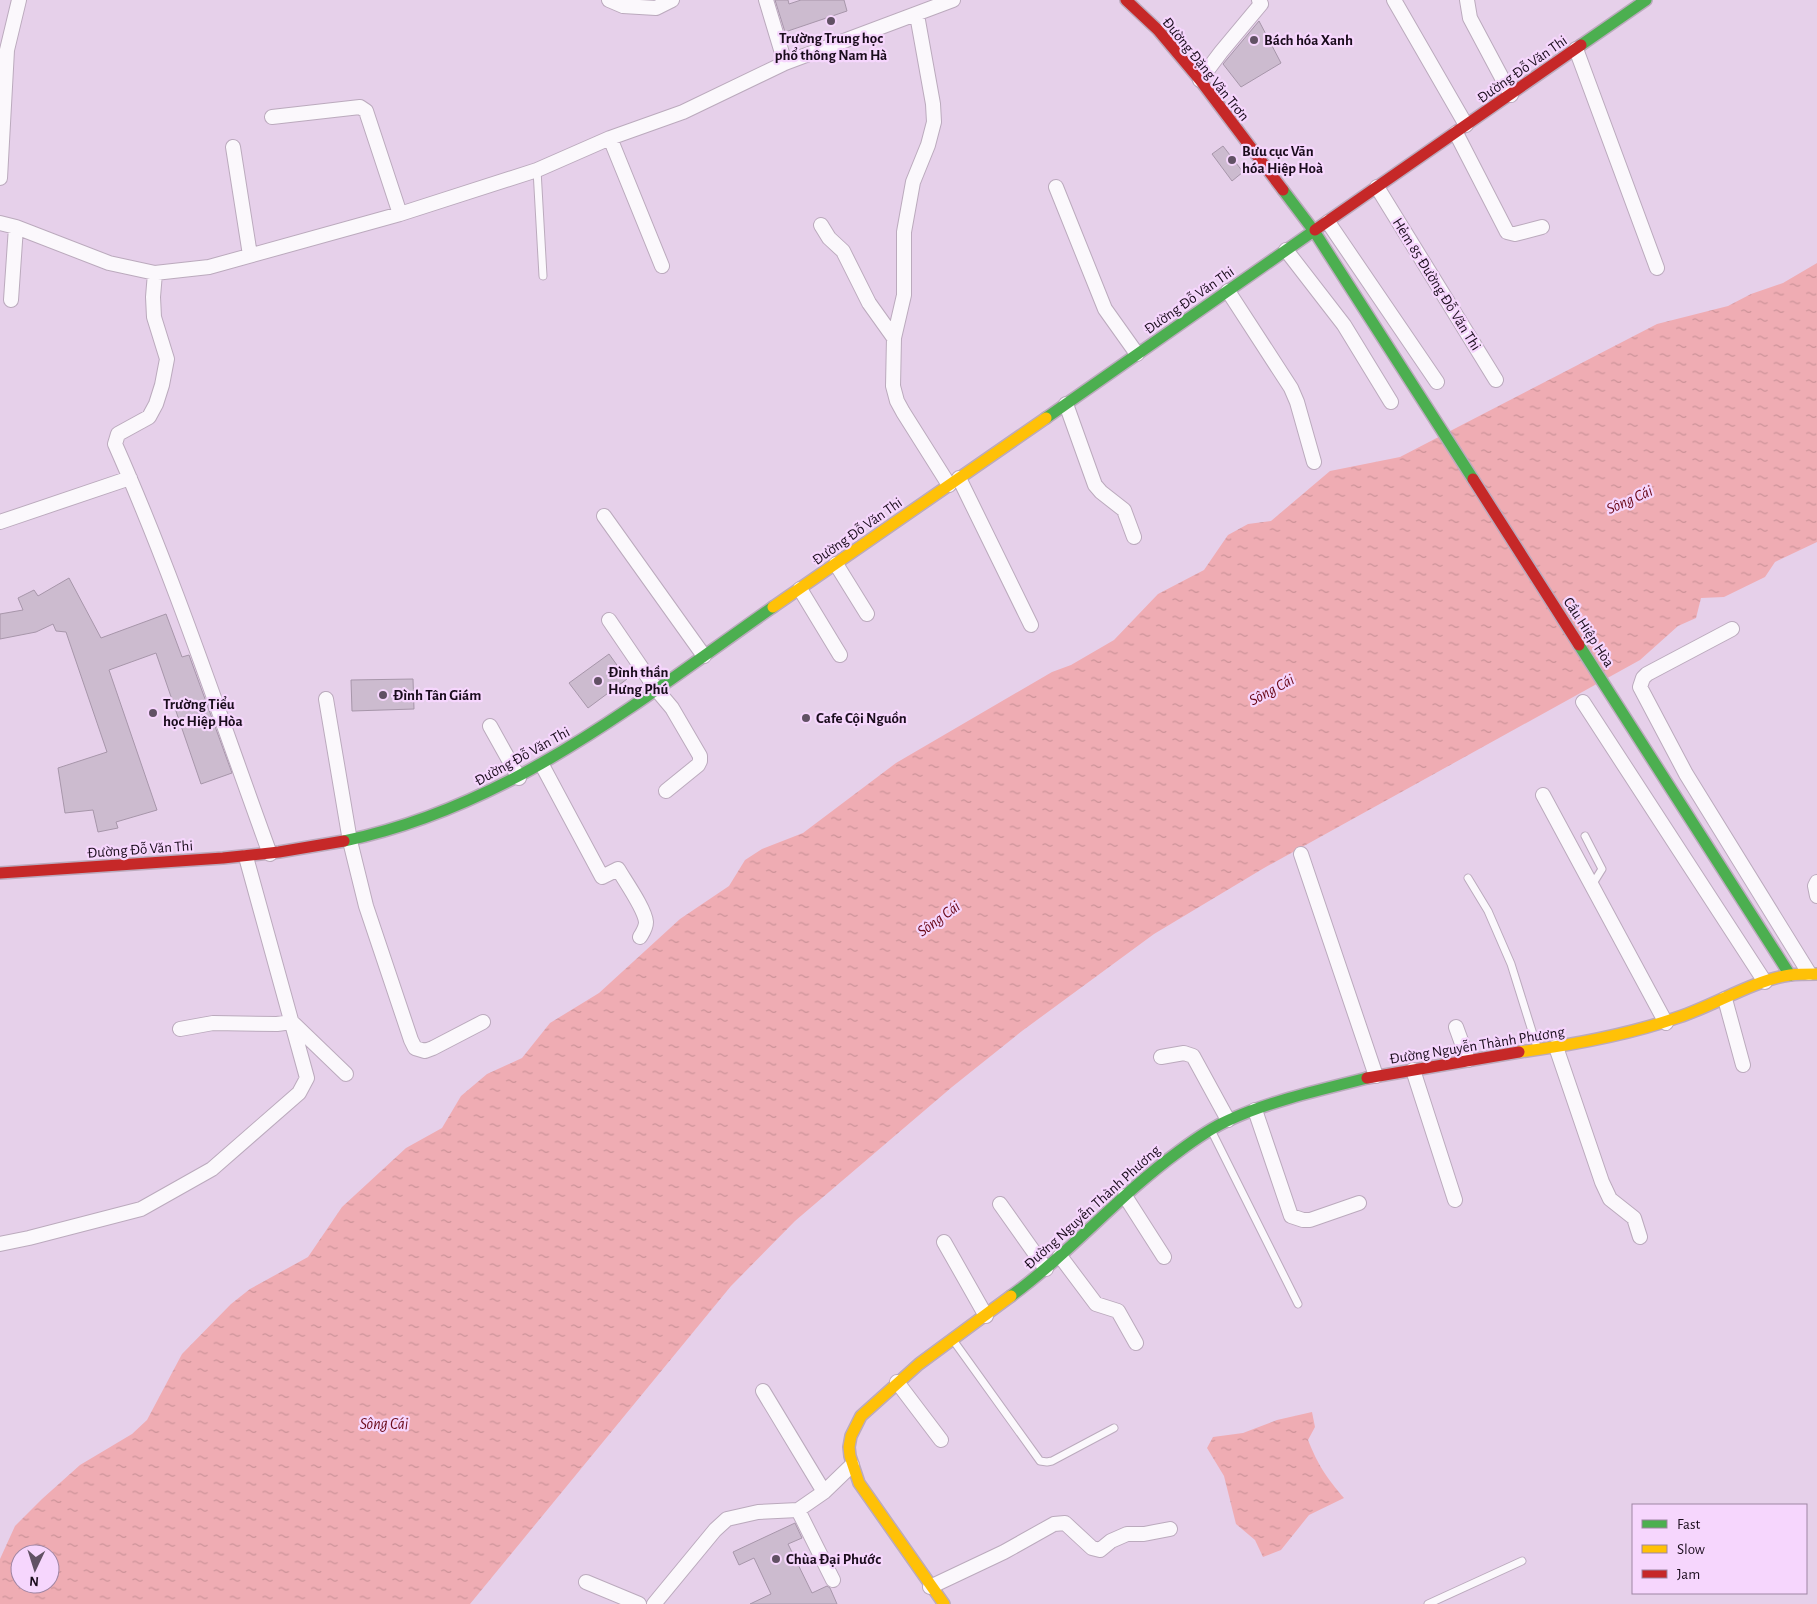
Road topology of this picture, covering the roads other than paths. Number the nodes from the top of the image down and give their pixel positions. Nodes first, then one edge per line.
1 (20, 0) edge
2 (610, 0) edge
3 (672, 0) edge
4 (766, 0) edge
5 (953, 0) edge
6 (1126, 0) edge
7 (1394, 0) edge
8 (1467, 0) edge
9 (1646, 0) edge
10 (1262, 1) edge
11 (917, 15) junction
12 (4, 45) edge
13 (1576, 49) junction
14 (785, 63) junction
15 (1200, 80) junction
16 (1510, 95) junction
17 (272, 117) dead end
18 (1461, 129) junction
19 (610, 138) junction
20 (233, 147) dead end
21 (537, 170) junction
22 (0, 178) edge
23 (1377, 187) junction
24 (1056, 188) dead end
25 (400, 214) junction
26 (1328, 222) junction
27 (0, 223) edge
28 (821, 225) dead end
29 (16, 227) junction
30 (1542, 227) dead end
31 (1314, 231) junction
32 (1286, 250) junction
33 (250, 255) junction
34 (662, 266) dead end
35 (1657, 268) dead end
36 (155, 273) junction
37 (543, 276) dead end
38 (1228, 292) junction
39 (11, 300) dead end
40 (1363, 307) joint
41 (894, 338) junction
42 (1137, 354) junction
43 (1496, 380) dead end
44 (1437, 382) dead end
45 (1391, 402) dead end
46 (1066, 404) junction
47 (1314, 462) dead end
48 (130, 478) junction
49 (954, 482) junction
50 (604, 516) dead end
51 (0, 522) edge
52 (1134, 537) dead end
53 (836, 564) junction
54 (800, 589) junction
55 (867, 614) dead end
56 (609, 620) dead end
57 (1031, 626) dead end
58 (1732, 629) dead end
59 (840, 655) dead end
60 (704, 656) junction
61 (656, 689) junction
62 (326, 699) dead end
63 (1583, 702) dead end
64 (490, 726) dead end
65 (542, 765) junction
66 (519, 778) junction
67 (666, 791) dead end
68 (1542, 795) dead end
69 (1584, 836) dead end
70 (350, 841) junction
71 (270, 854) junction
72 (1301, 854) dead end
73 (246, 857) junction
74 (0, 873) edge
75 (1468, 878) dead end
76 (1817, 882) edge
77 (1592, 886) junction
78 (1817, 896) edge
79 (640, 937) dead end
80 (1813, 974) edge
81 (1790, 975) junction
82 (1765, 982) junction
83 (1725, 999) junction
84 (292, 1022) junction
85 (483, 1022) dead end
86 (1666, 1023) junction
87 (1456, 1027) dead end
88 (180, 1029) dead end
89 (1556, 1047) junction
90 (1538, 1050) junction
91 (1161, 1056) dead end
92 (1468, 1060) junction
93 (1743, 1065) dead end
94 (1413, 1070) junction
95 (346, 1074) dead end
96 (1376, 1076) junction
97 (1255, 1110) junction
98 (1228, 1120) junction
99 (1210, 1130) junction
100 (1125, 1196) junction
101 (1455, 1200) dead end
102 (1359, 1203) dead end
103 (1000, 1204) dead end
104 (1640, 1237) dead end
105 (944, 1242) dead end
106 (0, 1244) edge
107 (1060, 1256) junction
108 (1164, 1256) dead end
109 (1046, 1269) junction
110 (1298, 1304) dead end
111 (986, 1316) junction
112 (953, 1340) junction
113 (1136, 1343) dead end
114 (897, 1382) junction
115 (763, 1391) dead end
116 (1114, 1428) dead end
117 (941, 1440) dead end
118 (852, 1466) junction
119 (824, 1492) junction
120 (798, 1510) junction
121 (1170, 1529) dead end
122 (1522, 1561) dead end
123 (833, 1580) dead end
124 (586, 1582) dead end
125 (930, 1587) junction
126 (639, 1604) edge
127 (654, 1604) edge
128 (944, 1604) edge
129 (1428, 1604) edge

1 - 12 street
2 - 3 street
4 - 14 street
5 - 11 street
6 - 15 main road, Đường Đặng Văn Trơn
7 - 18 street
8 - 16 street
9 - 13 main road, Đường Đỗ Văn Thi
10 - 15 street
11 - 14 street
11 - 41 street
12 - 22 street
13 - 16 main road, Đường Đỗ Văn Thi
13 - 35 street
14 - 19 street
15 - 31 main road, Đường Đặng Văn Trơn
16 - 18 main road, Đường Đỗ Văn Thi
17 - 25 street
18 - 23 main road, Đường Đỗ Văn Thi
18 - 30 street
19 - 21 street
19 - 34 street
20 - 33 street
21 - 25 street
21 - 37 lane
23 - 26 main road, Đường Đỗ Văn Thi
23 - 43 street, Hẻm 85 Đường Đỗ Văn Thi
24 - 42 street
25 - 33 street
26 - 31 main road, Đường Đỗ Văn Thi
26 - 44 street
27 - 29 street
28 - 41 street
29 - 36 street
29 - 39 street
31 - 32 main road, Đường Đỗ Văn Thi
31 - 40 main road, Đường Đặng Văn Trơn
32 - 38 main road, Đường Đỗ Văn Thi
32 - 45 street
33 - 36 street
36 - 48 street
38 - 42 main road, Đường Đỗ Văn Thi
38 - 47 street
40 - 81 main road, Cầu Hiệp Hòa
41 - 49 street
42 - 46 main road, Đường Đỗ Văn Thi
46 - 49 main road, Đường Đỗ Văn Thi
46 - 52 street
48 - 51 street
48 - 71 street
49 - 53 main road, Đường Đỗ Văn Thi
49 - 57 street
50 - 60 street
53 - 54 main road, Đường Đỗ Văn Thi
53 - 55 street
54 - 59 street
54 - 60 main road, Đường Đỗ Văn Thi
56 - 61 street
58 - 80 street
60 - 61 main road, Đường Đỗ Văn Thi
61 - 65 main road, Đường Đỗ Văn Thi
61 - 67 street
62 - 70 street
63 - 82 street
64 - 66 street
65 - 66 main road, Đường Đỗ Văn Thi
65 - 79 street
66 - 70 main road, Đường Đỗ Văn Thi
68 - 77 street
69 - 77 lane
70 - 71 main road, Đường Đỗ Văn Thi
70 - 85 street
71 - 73 main road, Đường Đỗ Văn Thi
72 - 96 street
73 - 74 main road, Đường Đỗ Văn Thi
73 - 84 street
75 - 90 lane
76 - 78 street
77 - 86 street
80 - 81 main road, Đường Nguyễn Thành Phương
81 - 82 main road, Đường Nguyễn Thành Phương
82 - 83 main road, Đường Nguyễn Thành Phương
83 - 86 main road, Đường Nguyễn Thành Phương
83 - 93 street
84 - 88 street
84 - 95 street
84 - 106 street
86 - 89 main road, Đường Nguyễn Thành Phương
87 - 92 street
89 - 90 main road, Đường Nguyễn Thành Phương
89 - 104 street
90 - 92 main road, Đường Nguyễn Thành Phương
91 - 98 street
92 - 94 main road, Đường Nguyễn Thành Phương
94 - 96 main road, Đường Nguyễn Thành Phương
94 - 101 street
96 - 97 main road, Đường Nguyễn Thành Phương
97 - 98 main road, Đường Nguyễn Thành Phương
97 - 102 street
98 - 99 main road, Đường Nguyễn Thành Phương
99 - 100 main road, Đường Nguyễn Thành Phương
99 - 110 lane
100 - 107 main road, Đường Nguyễn Thành Phương
100 - 108 street
103 - 109 street
105 - 111 street
107 - 109 main road, Đường Nguyễn Thành Phương
107 - 113 street
109 - 111 main road, Đường Nguyễn Thành Phương
111 - 112 main road, Đường Nguyễn Thành Phương
112 - 114 main road, Đường Nguyễn Thành Phương
112 - 116 lane
114 - 117 street
114 - 118 main road, Đường Nguyễn Thành Phương
115 - 119 street
118 - 119 street
118 - 125 main road, Đường Nguyễn Thành Phương
119 - 120 street
120 - 123 street
120 - 127 street
121 - 125 street
122 - 129 lane
124 - 126 street
125 - 128 main road, Đường Nguyễn Thành Phương

